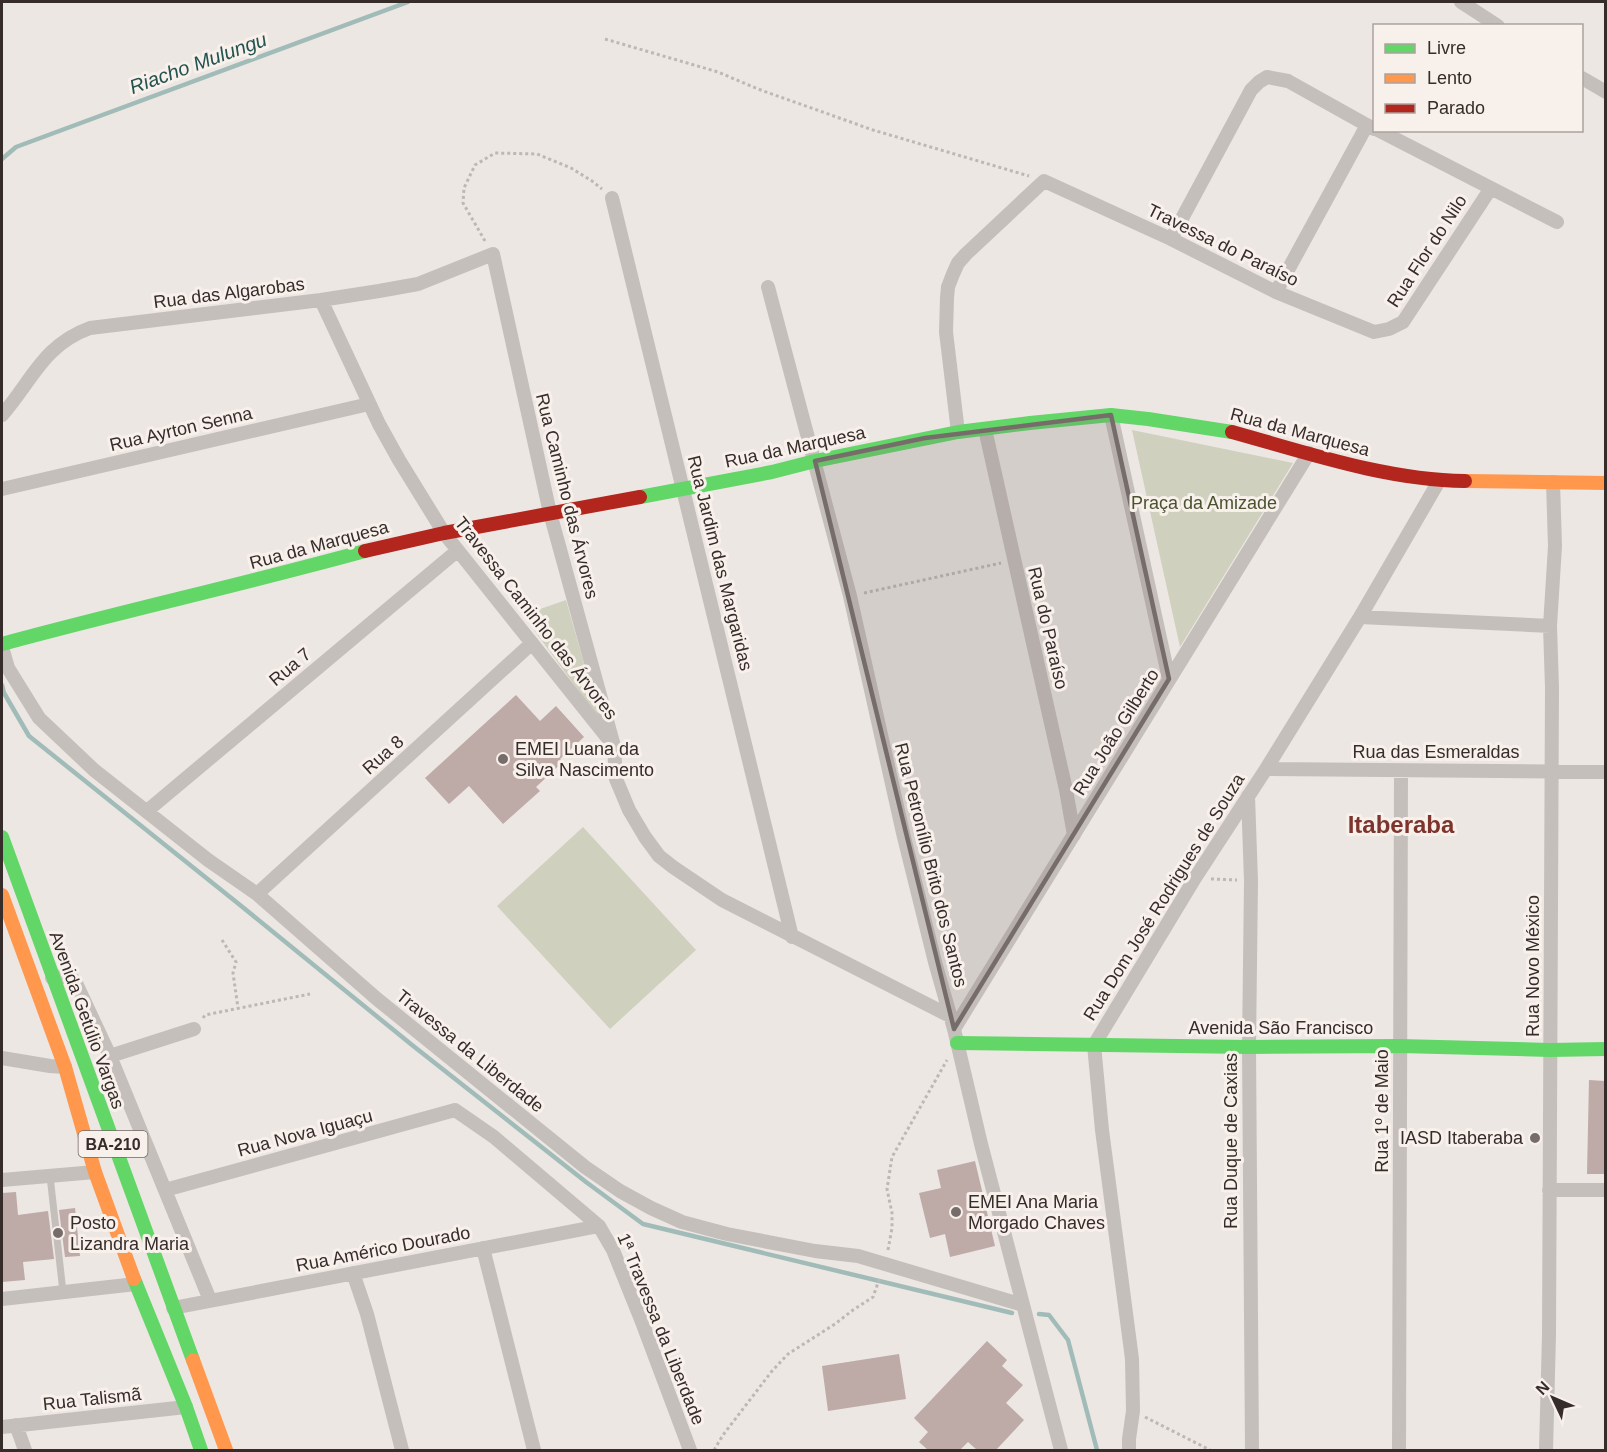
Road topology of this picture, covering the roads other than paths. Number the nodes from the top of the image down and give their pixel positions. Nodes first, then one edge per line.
1 (1461, 2) edge
2 (1495, 24) edge
3 (1583, 79) edge
4 (1605, 92) edge
5 (1373, 128) edge
6 (1381, 132) edge
7 (1491, 188) junction
8 (612, 198) road end
9 (1557, 222) dead end
10 (1171, 239) junction
11 (493, 254) joint
12 (768, 287) dead end
13 (1276, 292) junction
14 (321, 300) junction
15 (1389, 329) joint
16 (369, 404) junction
17 (2, 415) edge
18 (1111, 415) junction
19 (985, 429) junction
20 (958, 432) junction
21 (1309, 453) junction
22 (814, 460) junction
23 (1439, 481) junction
24 (1553, 482) junction
25 (1605, 483) edge
26 (2, 489) edge
27 (683, 489) junction
28 (550, 513) junction
29 (444, 533) junction
30 (457, 551) junction
31 (1360, 617) junction
32 (1550, 626) junction
33 (532, 643) junction
34 (2, 646) edge
35 (1169, 680) junction
36 (614, 746) junction
37 (1266, 769) junction
38 (1401, 771) junction
39 (1552, 771) junction
40 (1605, 772) edge
41 (1248, 795) junction
42 (147, 811) junction
43 (1074, 835) junction
44 (2, 837) edge
45 (257, 894) junction
46 (2, 895) edge
47 (792, 937) junction
48 (52, 978) junction
49 (194, 1029) road end
50 (954, 1029) junction
51 (1094, 1045) junction
52 (1400, 1046) junction
53 (1248, 1047) junction
54 (1605, 1049) edge
55 (1551, 1050) junction
56 (110, 1056) junction
57 (2, 1058) edge
58 (65, 1067) junction
59 (455, 1110) joint
60 (95, 1172) junction
61 (50, 1176) junction
62 (2, 1180) edge
63 (165, 1190) junction
64 (1550, 1190) junction
65 (1605, 1190) edge
66 (599, 1226) junction
67 (483, 1248) junction
68 (353, 1273) junction
69 (136, 1284) junction
70 (63, 1292) junction
71 (2, 1299) edge
72 (210, 1300) junction
73 (1023, 1305) junction
74 (173, 1308) junction
75 (186, 1407) junction
76 (9, 1426) edge
77 (25, 1450) edge
78 (201, 1450) edge
79 (226, 1450) edge
80 (402, 1450) edge
81 (534, 1450) edge
82 (690, 1450) edge
83 (1061, 1450) edge
84 (1129, 1450) edge
85 (1252, 1450) edge
86 (1399, 1450) edge
87 (1546, 1450) edge

1 - 2 street
3 - 4 street
5 - 10 street
5 - 13 street
6 - 7 street
7 - 9 street
7 - 15 street, Rua Flor do Nilo
8 - 27 street, Rua Jardim das Margaridas
10 - 13 street, Travessa do Paraíso
10 - 20 street, Travessa do Paraíso
11 - 14 street, Rua das Algarobas
11 - 28 street, Rua Caminho das Árvores
12 - 22 street, Rua Petronílio Brito dos Santos
13 - 15 street, Travessa do Paraíso
14 - 16 street, Travessa Caminho das Árvores
14 - 17 street, Rua das Algarobas
16 - 26 street, Rua Ayrton Senna
16 - 29 street, Travessa Caminho das Árvores
18 - 19 street, Rua da Marquesa
18 - 21 street, Rua da Marquesa
18 - 35 street
19 - 20 street, Rua da Marquesa
19 - 43 street, Rua do Paraíso
20 - 22 street, Rua da Marquesa
21 - 23 street, Rua da Marquesa
21 - 35 street, Rua João Gilberto
22 - 27 street, Rua da Marquesa
22 - 50 street, Rua Petronílio Brito dos Santos
23 - 24 street, Rua da Marquesa
23 - 31 street, Rua Dom José Rodrigues de Souza
24 - 25 street, Rua da Marquesa
24 - 32 street, Rua Novo México
27 - 28 street, Rua da Marquesa
27 - 47 street, Rua Jardim das Margaridas
28 - 29 street, Rua da Marquesa
28 - 36 street, Rua Caminho das Árvores
29 - 30 street, Travessa Caminho das Árvores
29 - 34 street, Rua da Marquesa
30 - 33 street, Travessa Caminho das Árvores
30 - 42 street, Rua 7
31 - 32 street
31 - 37 street, Rua Dom José Rodrigues de Souza
32 - 39 street, Rua Novo México
33 - 36 street, Travessa Caminho das Árvores
33 - 45 street, Rua 8
34 - 42 street, Travessa da Liberdade
35 - 43 street, Rua João Gilberto
36 - 47 street, Travessa Caminho das Árvores
37 - 38 street, Rua das Esmeraldas
37 - 41 street, Rua Dom José Rodrigues de Souza
38 - 39 street, Rua das Esmeraldas
38 - 52 street, Rua 1º de Maio
39 - 40 street, Rua das Esmeraldas
39 - 55 street, Rua Novo México
41 - 51 street, Rua Dom José Rodrigues de Souza
41 - 53 street, Rua Duque de Caxias
42 - 45 street, Travessa da Liberdade
43 - 50 street, Rua João Gilberto
44 - 48 street, Avenida Getúlio Vargas / BA-210
45 - 73 street, Travessa da Liberdade
46 - 58 street, Avenida Getúlio Vargas / BA-210
47 - 50 street, Travessa Caminho das Árvores
48 - 56 street
48 - 74 street, Avenida Getúlio Vargas / BA-210
49 - 56 street
50 - 51 street, Avenida São Francisco
50 - 73 street, Rua Petronílio Brito dos Santos
51 - 53 street, Avenida São Francisco
51 - 84 street, Rua Dom José Rodrigues de Souza
52 - 53 street, Avenida São Francisco
52 - 55 street, Avenida São Francisco
52 - 86 street, Rua 1º de Maio
53 - 85 street, Rua Duque de Caxias
54 - 55 street, Avenida São Francisco
55 - 64 street, Rua Novo México
56 - 63 street
57 - 58 street
58 - 60 street, Avenida Getúlio Vargas / BA-210
59 - 63 street, Rua Nova Iguaçu
59 - 66 street, 1ª Travessa da Liberdade
60 - 61 street
60 - 69 street, Avenida Getúlio Vargas / BA-210
61 - 62 street
61 - 70 lane
63 - 72 street
64 - 65 street
64 - 87 street, Rua Novo México
66 - 67 street, Rua Américo Dourado
66 - 82 street, 1ª Travessa da Liberdade
67 - 68 street, Rua Américo Dourado
67 - 81 street
68 - 72 street, Rua Américo Dourado
68 - 80 street
69 - 70 street
69 - 75 street, Avenida Getúlio Vargas / BA-210
70 - 71 street
72 - 74 street, Rua Américo Dourado
73 - 83 street, Rua Petronílio Brito dos Santos
74 - 79 street, Avenida Getúlio Vargas / BA-210
75 - 76 street, Rua Talismã
75 - 78 street, Avenida Getúlio Vargas / BA-210
76 - 77 street

